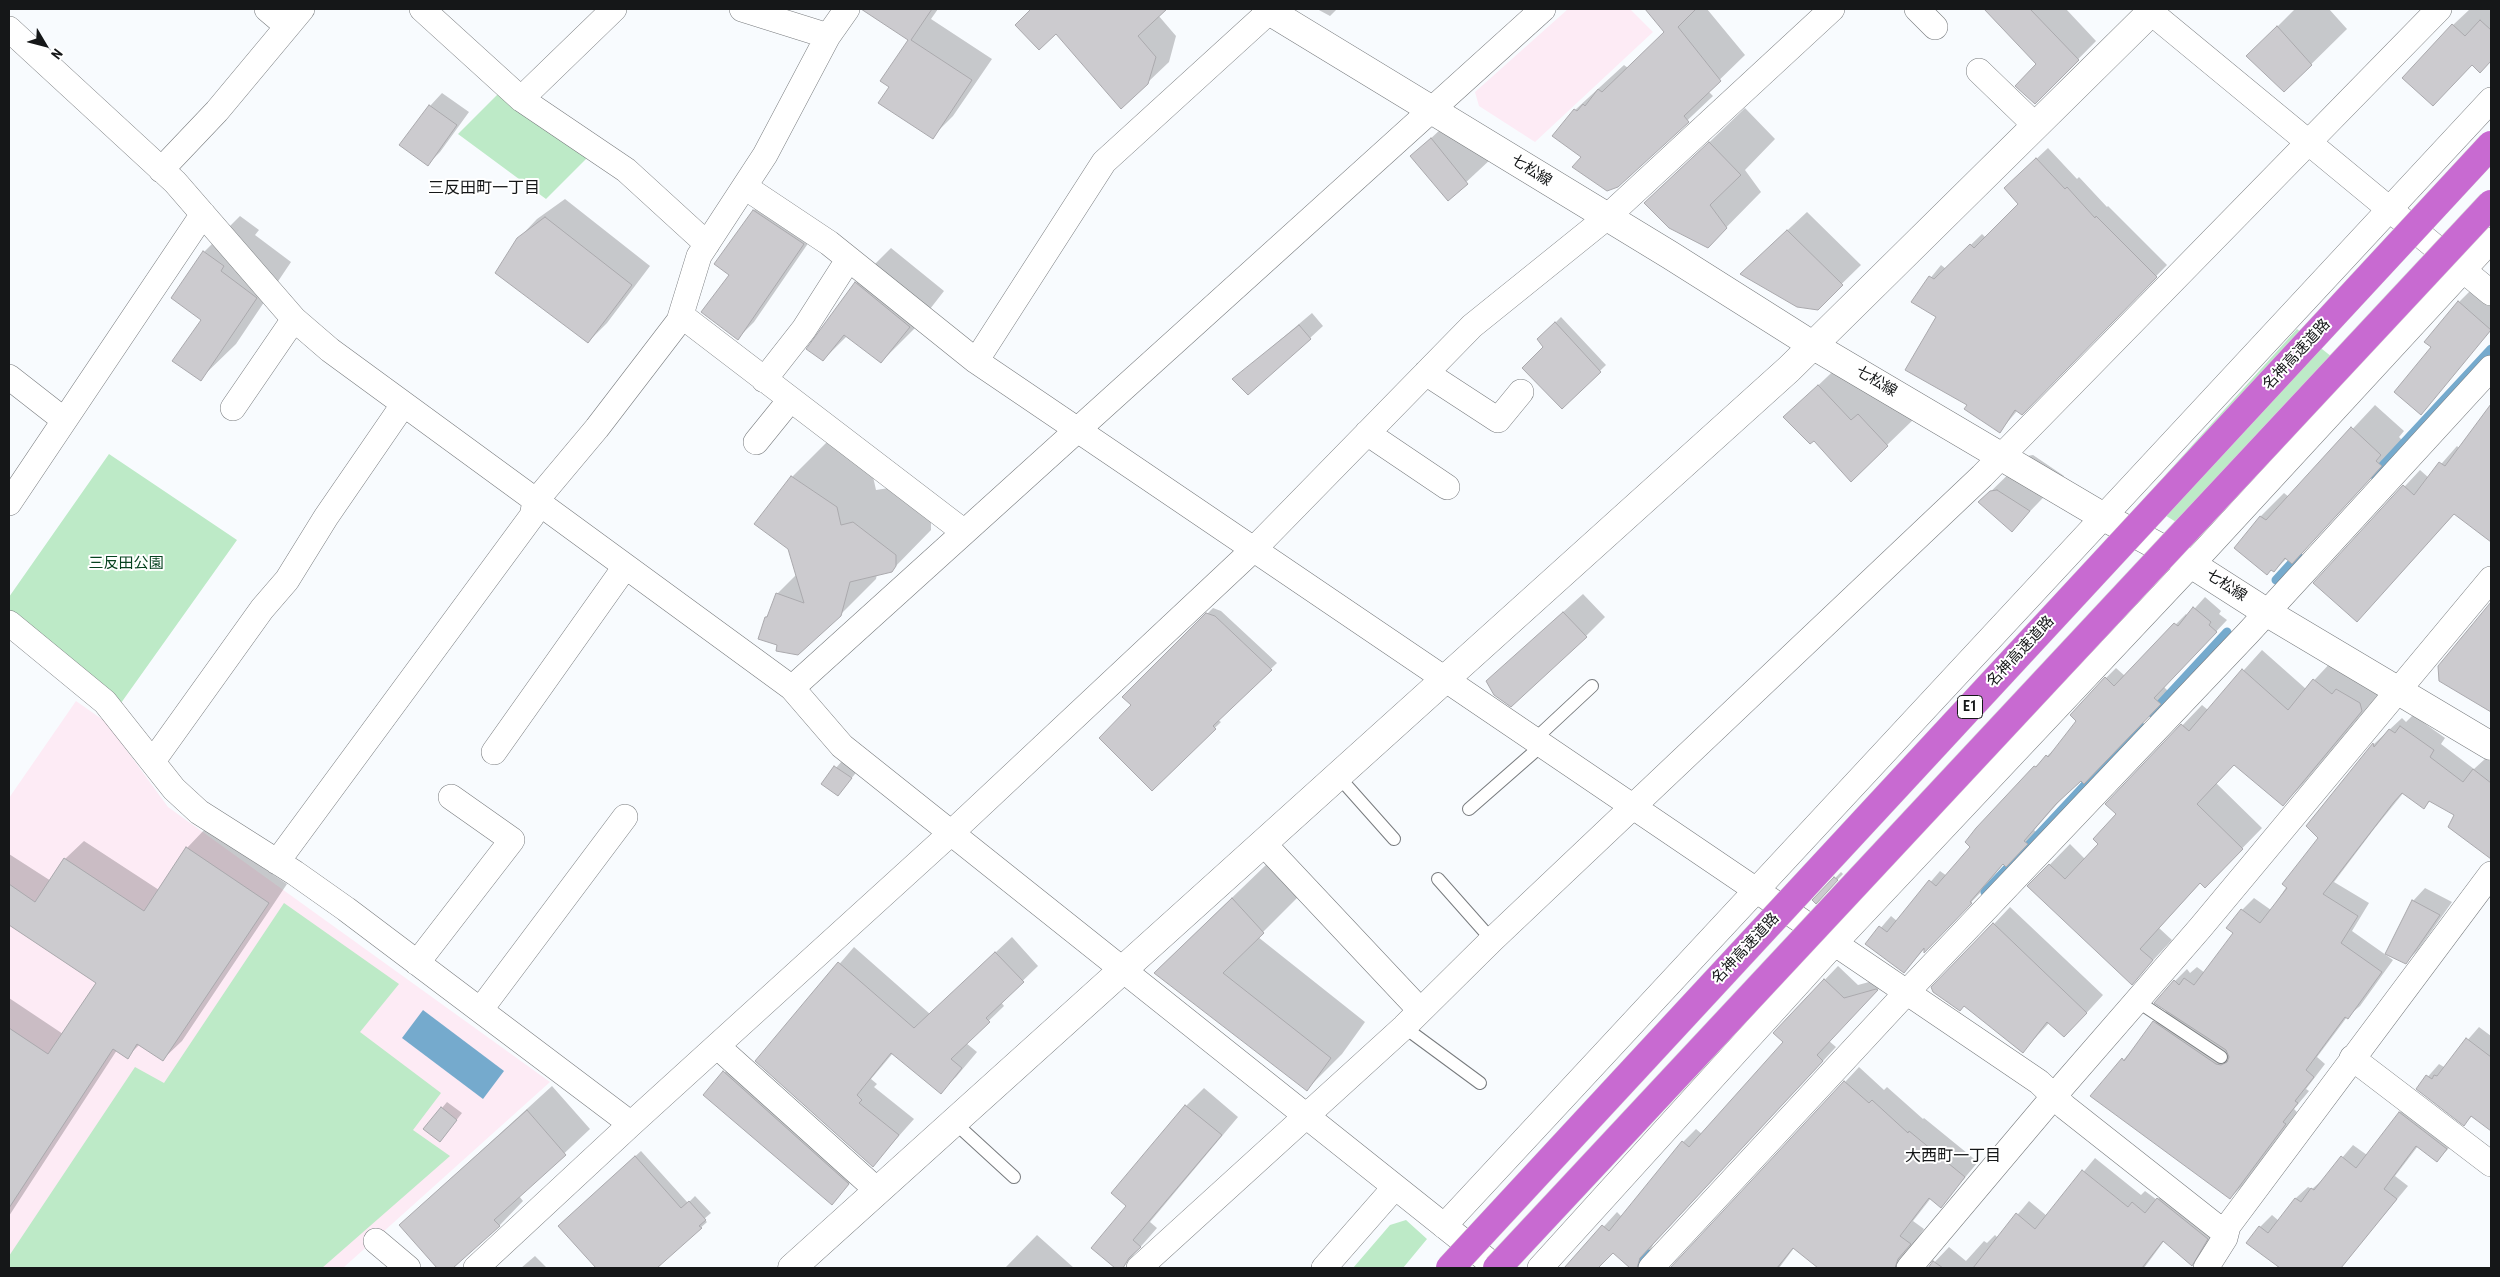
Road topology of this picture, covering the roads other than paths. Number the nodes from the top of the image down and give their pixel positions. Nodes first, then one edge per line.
1 (267, 9) edge
2 (422, 9) edge
3 (614, 9) edge
4 (742, 9) edge
5 (847, 9) edge
6 (1270, 9) edge
7 (1543, 9) edge
8 (1832, 9) edge
9 (1917, 9) edge
10 (2438, 9) edge
11 (2151, 10) edge
12 (294, 17) edge
13 (1935, 27) dead end
14 (9, 29) edge
15 (828, 36) junction
16 (1979, 71) dead end
17 (521, 99) junction
18 (2491, 100) edge
19 (1433, 110) junction
20 (2036, 126) junction
21 (2308, 142) junction
22 (2491, 145) edge
23 (161, 170) junction
24 (745, 187) junction
25 (2491, 204) edge
26 (2390, 208) junction
27 (203, 214) junction
28 (1606, 218) junction
29 (2491, 240) edge
30 (707, 244) junction
31 (848, 260) junction
32 (2464, 270) junction
33 (2491, 293) edge
34 (682, 316) junction
35 (294, 319) junction
36 (1814, 346) junction
37 (976, 361) junction
38 (2491, 368) edge
39 (1426, 372) junction
40 (9, 377) edge
41 (764, 380) junction
42 (1522, 392) dead end
43 (790, 400) junction
44 (404, 405) junction
45 (233, 408) dead end
46 (64, 420) junction
47 (1076, 430) junction
48 (1367, 433) junction
49 (756, 442) dead end
50 (2000, 456) junction
51 (1447, 487) dead end
52 (10, 500) edge
53 (535, 502) junction
54 (2102, 516) junction
55 (963, 531) junction
56 (1254, 549) junction
57 (2191, 564) junction
58 (626, 567) junction
59 (2491, 579) edge
60 (2266, 612) junction
61 (9, 623) edge
62 (1445, 679) junction
63 (1592, 686) dead end
64 (792, 688) junction
65 (2399, 689) junction
66 (1538, 743) junction
67 (2491, 746) edge
68 (494, 752) dead end
69 (152, 761) junction
70 (1338, 776) junction
71 (452, 797) dead end
72 (1633, 807) junction
73 (1469, 809) dead end
74 (625, 817) dead end
75 (951, 833) junction
76 (1394, 839) dead end
77 (1263, 843) junction
78 (277, 862) junction
79 (2491, 874) edge
80 (1438, 879) dead end
81 (1756, 890) junction
82 (1492, 940) junction
83 (1834, 944) junction
84 (417, 963) junction
85 (1123, 970) junction
86 (1906, 993) junction
87 (2137, 1001) junction
88 (481, 1009) junction
89 (1412, 1019) junction
90 (718, 1047) junction
91 (2221, 1058) dead end
92 (2352, 1058) junction
93 (1480, 1083) dead end
94 (2054, 1096) junction
95 (1306, 1117) junction
96 (954, 1122) junction
97 (631, 1124) junction
98 (2491, 1164) edge
99 (1014, 1177) dead end
100 (1394, 1187) junction
101 (878, 1191) junction
102 (1444, 1226) junction
103 (2226, 1234) junction
104 (376, 1241) dead end
105 (408, 1268) edge
106 (476, 1268) edge
107 (792, 1268) edge
108 (1139, 1268) edge
109 (1324, 1268) edge
110 (1450, 1268) edge
111 (1497, 1268) edge
112 (1540, 1268) edge
113 (1651, 1268) edge
114 (1910, 1268) edge
115 (2206, 1268) edge

1 - 12 street
2 - 17 street
3 - 17 street
4 - 15 street
5 - 15 street
6 - 19 street, 七松線
6 - 37 street
7 - 19 street
8 - 28 street
9 - 13 street
10 - 21 street
11 - 20 street
11 - 21 street
12 - 23 street
14 - 23 street
15 - 24 street
16 - 20 street
17 - 30 street
18 - 26 street
19 - 28 street, 七松線
19 - 47 street
20 - 36 street
21 - 26 street
21 - 50 street
22 - 110 highway, 名神高速道路 / E1, bridge
23 - 27 street
24 - 30 street
24 - 31 street
25 - 111 highway, E1, bridge
26 - 32 street
26 - 54 street
27 - 35 street
27 - 46 street
28 - 36 street, 七松線
28 - 39 street
29 - 32 street
30 - 34 street
31 - 37 street
31 - 41 street
32 - 33 street
32 - 57 street
34 - 41 street
34 - 53 street
35 - 44 street
35 - 45 street
36 - 50 street, 七松線
36 - 62 street
37 - 47 street
38 - 60 street
39 - 42 street
39 - 48 street
40 - 46 street
41 - 43 street
43 - 49 street
43 - 55 street
44 - 53 street
44 - 69 street
46 - 52 street
47 - 55 street
47 - 56 street
48 - 51 street
48 - 56 street
50 - 54 street, 七松線
50 - 72 street
53 - 58 street
53 - 78 street
54 - 57 street, 七松線
54 - 81 street
55 - 64 street
56 - 62 street
56 - 75 street
57 - 60 street, 七松線
57 - 83 street
58 - 64 street
58 - 68 street
59 - 65 street
60 - 65 street, 七松線
60 - 86 street
61 - 69 street
62 - 66 street
62 - 70 street
63 - 66 lane
64 - 75 street
65 - 67 street, 七松線
65 - 87 street
66 - 72 street
66 - 73 lane
69 - 78 street
70 - 76 lane
70 - 77 street
71 - 84 street
72 - 81 street
72 - 82 street
74 - 88 street
75 - 85 street
75 - 90 street
77 - 85 street
77 - 89 street
78 - 84 street
79 - 92 street
80 - 82 lane
81 - 83 street
81 - 102 street
82 - 89 street
83 - 86 street
83 - 112 street
84 - 88 street
85 - 95 street
85 - 96 street
86 - 94 street
86 - 113 street
87 - 91 lane
87 - 94 street
88 - 97 street
89 - 93 lane
89 - 95 street
90 - 97 street
90 - 101 street
92 - 98 street
92 - 103 street
94 - 103 street
94 - 114 street
95 - 100 street
95 - 108 street
96 - 99 lane
96 - 101 street
97 - 106 street
100 - 102 street
100 - 109 street
101 - 107 street
102 - 111 street
103 - 115 street
104 - 105 street

